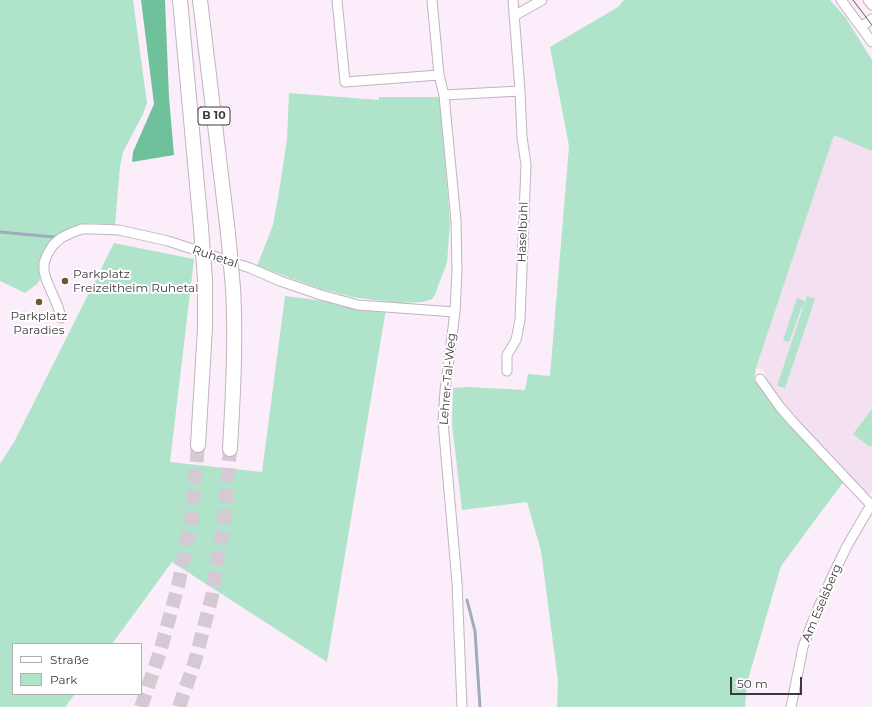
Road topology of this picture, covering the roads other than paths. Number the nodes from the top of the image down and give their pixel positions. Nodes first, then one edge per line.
1 (180, 0) edge
2 (200, 0) edge
3 (337, 0) edge
4 (432, 0) edge
5 (513, 0) edge
6 (542, 0) edge
7 (841, 0) edge
8 (868, 0) edge
9 (872, 6) edge
10 (514, 16) junction
11 (872, 19) edge
12 (861, 27) junction
13 (872, 42) edge
14 (439, 75) junction
15 (520, 91) junction
16 (444, 95) junction
17 (455, 312) junction
18 (61, 318) dead end
19 (507, 371) dead end
20 (760, 379) dead end
21 (198, 444) tunnel mouth
22 (230, 449) tunnel mouth
23 (871, 504) edge
24 (462, 707) edge
25 (791, 707) edge

1 - 21 highway, B 10, bridge
2 - 22 highway, B 10, bridge
3 - 14 street
4 - 14 street, Lehrer-Tal-Weg
5 - 10 street, Haselbühl
6 - 10 street
7 - 12 street
8 - 9 street
10 - 15 street, Haselbühl
11 - 12 street
12 - 13 street
14 - 16 street, Lehrer-Tal-Weg
15 - 16 street
15 - 19 street, Haselbühl
16 - 17 street, Lehrer-Tal-Weg
17 - 18 street, Ruhetal
17 - 24 street, Lehrer-Tal-Weg
20 - 23 street, Am Eselsberg
23 - 25 street, Am Eselsberg

